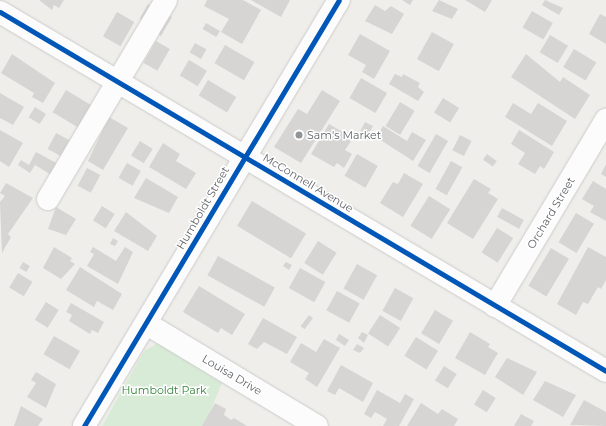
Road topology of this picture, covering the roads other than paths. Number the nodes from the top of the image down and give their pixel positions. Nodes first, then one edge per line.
1 (8, 0) edge
2 (166, 0) edge
3 (338, 0) edge
4 (0, 12) edge
5 (116, 81) junction
6 (606, 120) edge
7 (245, 157) junction
8 (48, 199) dead end
9 (495, 306) junction
10 (147, 324) junction
11 (606, 371) edge
12 (84, 426) edge
13 (317, 426) edge

1 - 4 street
2 - 5 street
3 - 7 street, Humboldt Street
4 - 5 street, McConnell Avenue
5 - 7 street, McConnell Avenue
5 - 8 street
6 - 9 street, Orchard Street
7 - 9 street, McConnell Avenue
7 - 10 street, Humboldt Street
9 - 11 street, McConnell Avenue
10 - 12 street, Humboldt Street
10 - 13 street, Louisa Drive

